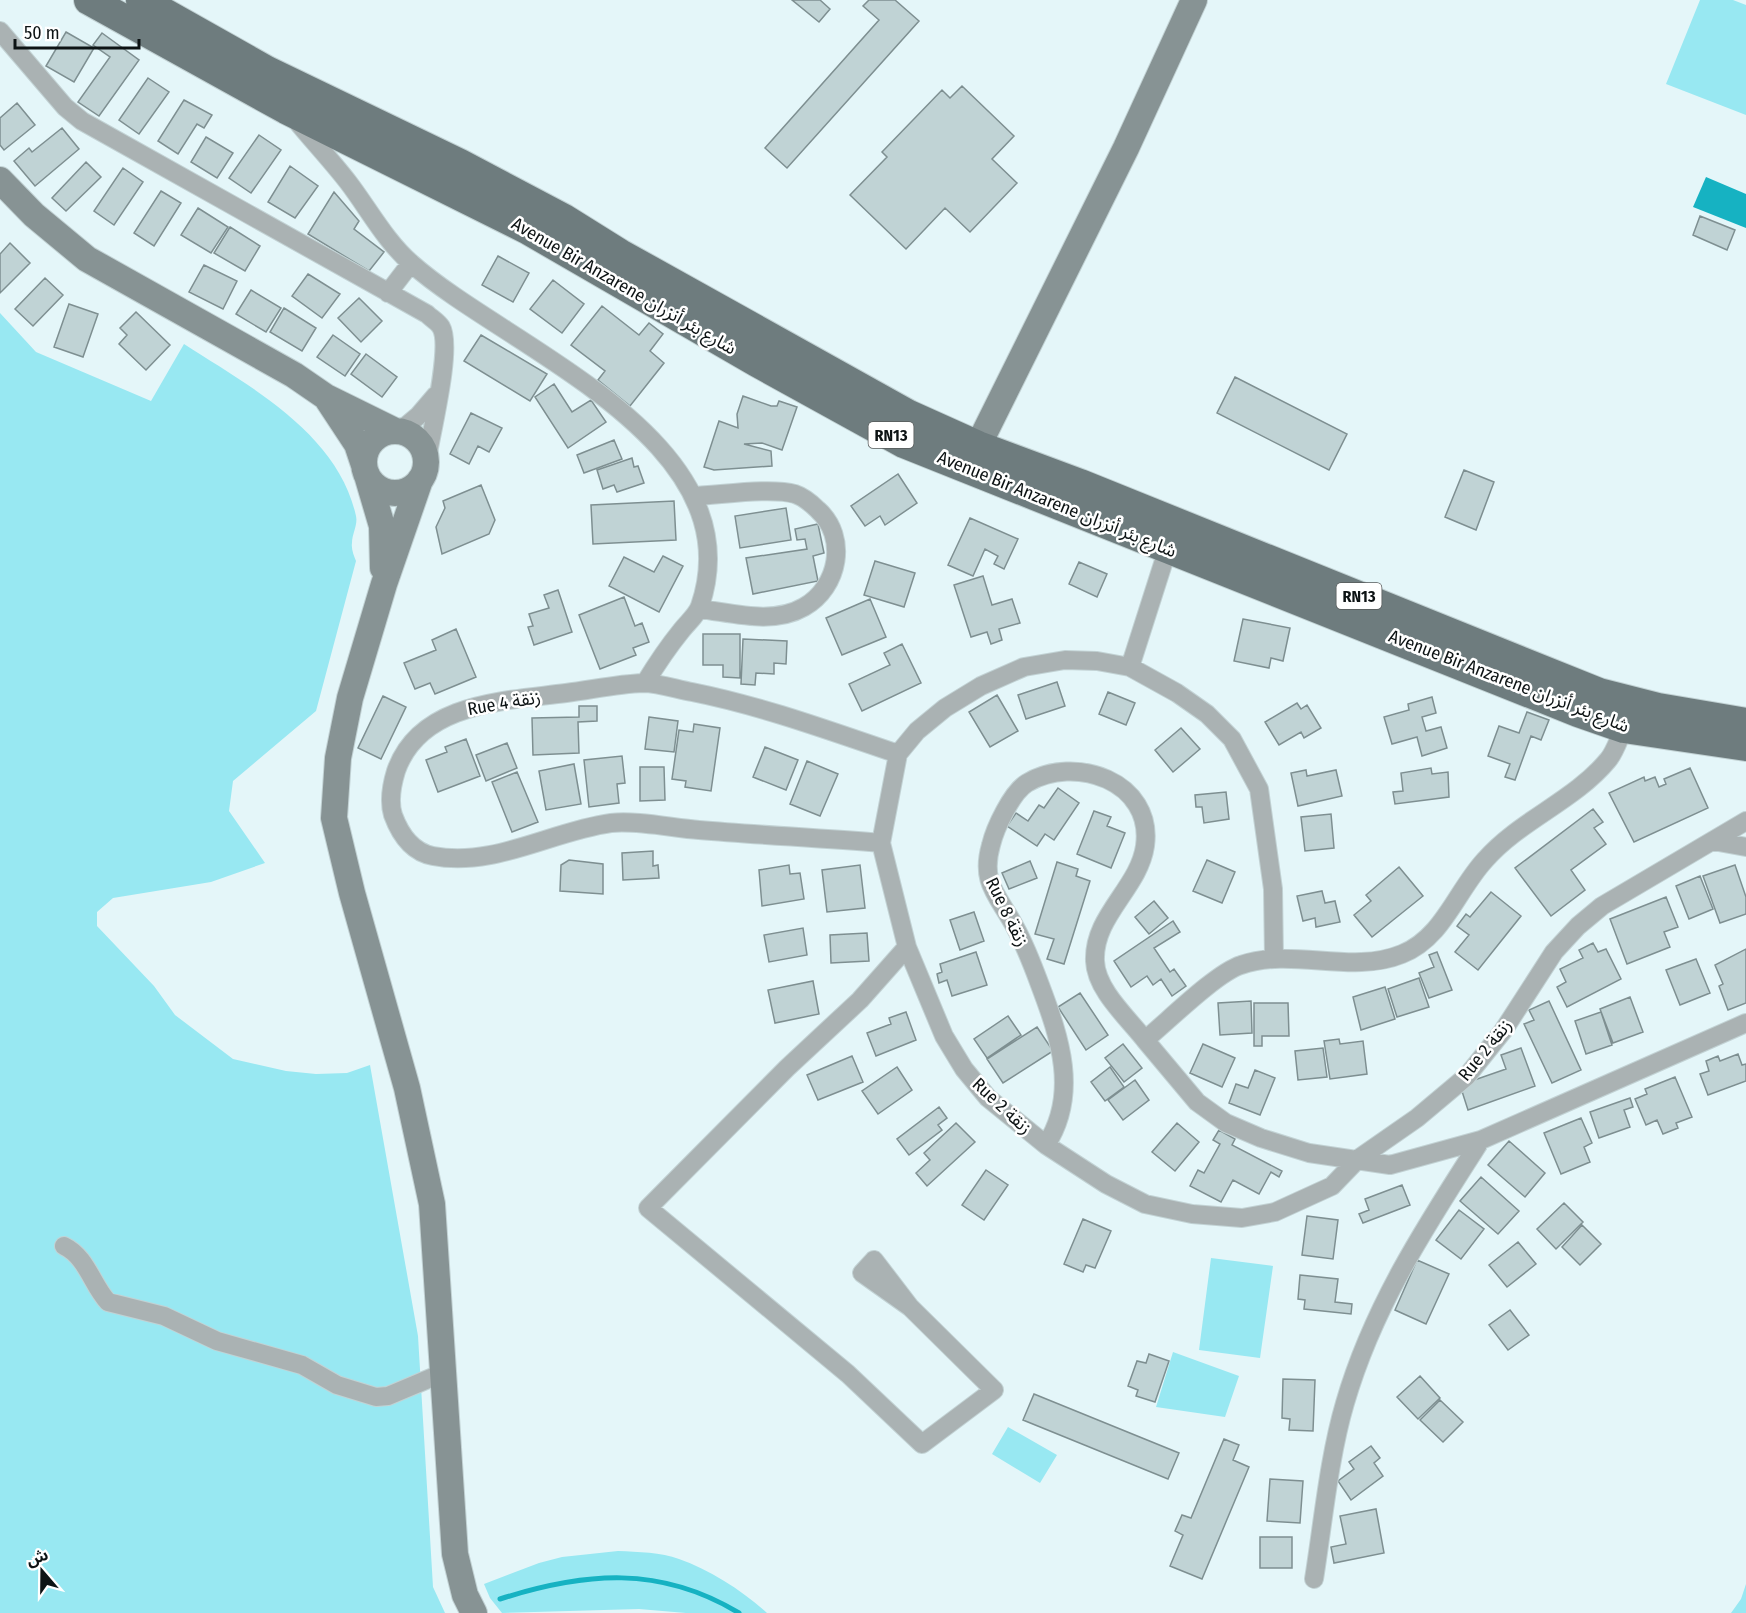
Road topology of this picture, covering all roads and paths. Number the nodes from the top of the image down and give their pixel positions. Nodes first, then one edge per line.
1 (89, 0) edge
2 (141, 0) edge
3 (1194, 0) edge
4 (0, 31) edge
5 (286, 109) junction
6 (0, 180) edge
7 (411, 263) junction
8 (388, 293) junction
9 (437, 394) junction
10 (326, 397) junction
11 (397, 432) junction
12 (972, 457) junction
13 (365, 470) junction
14 (423, 472) junction
15 (694, 496) junction
16 (1168, 548) junction
17 (384, 584) junction
18 (700, 609) junction
19 (1130, 667) junction
20 (645, 683) junction
21 (1746, 723) edge
22 (1624, 728) junction
23 (1746, 747) edge
24 (898, 754) junction
25 (1746, 821) edge
26 (1713, 841) junction
27 (881, 843) junction
28 (1746, 847) edge
29 (907, 947) junction
30 (1274, 959) junction
31 (1746, 1023) edge
32 (1145, 1040) junction
33 (1481, 1140) junction
34 (1046, 1146) junction
35 (1358, 1159) junction
36 (64, 1246) dead end
37 (910, 1307) dead end
38 (445, 1372) junction
39 (1314, 1579) dead end
40 (474, 1613) edge

1 - 5 main road, Avenue Bir Anzarene شارع بئر أنزران / RN13
2 - 12 main road, Avenue Bir Anzarene شارع بئر أنزران / RN13
3 - 12 main road
4 - 8 street
5 - 7 street
5 - 12 main road, Avenue Bir Anzarene شارع بئر أنزران / RN13
6 - 10 main road
7 - 8 street
7 - 15 street
8 - 9 street
9 - 11 street
9 - 14 street
10 - 11 main road
10 - 13 main road
11 - 13 main road
11 - 14 main road
12 - 16 main road, Avenue Bir Anzarene شارع بئر أنزران / RN13
12 - 21 main road, Avenue Bir Anzarene شارع بئر أنزران / RN13
13 - 14 main road
13 - 17 main road
14 - 17 main road
15 - 18 street
15 - 18 street
16 - 19 street
16 - 22 main road, Avenue Bir Anzarene شارع بئر أنزران / RN13
17 - 38 main road
18 - 20 street
19 - 24 street, Rue 2 زنقة
19 - 30 street, Rue 2 زنقة
20 - 24 street, Rue 4 زنقة
20 - 27 street, Rue 4 زنقة
22 - 23 main road, Avenue Bir Anzarene شارع بئر أنزران / RN13
22 - 30 street
24 - 27 street, Rue 2 زنقة
25 - 26 street, Rue 2 زنقة
26 - 28 street
26 - 35 street, Rue 2 زنقة
27 - 29 street, Rue 2 زنقة
29 - 34 street, Rue 2 زنقة
29 - 37 street
30 - 32 street
31 - 33 street, Rue 8 زنقة
32 - 34 street, Rue 8 زنقة
32 - 35 street, Rue 8 زنقة
33 - 35 street, Rue 8 زنقة
33 - 39 street
34 - 35 street, Rue 2 زنقة
36 - 38 street
38 - 40 main road

